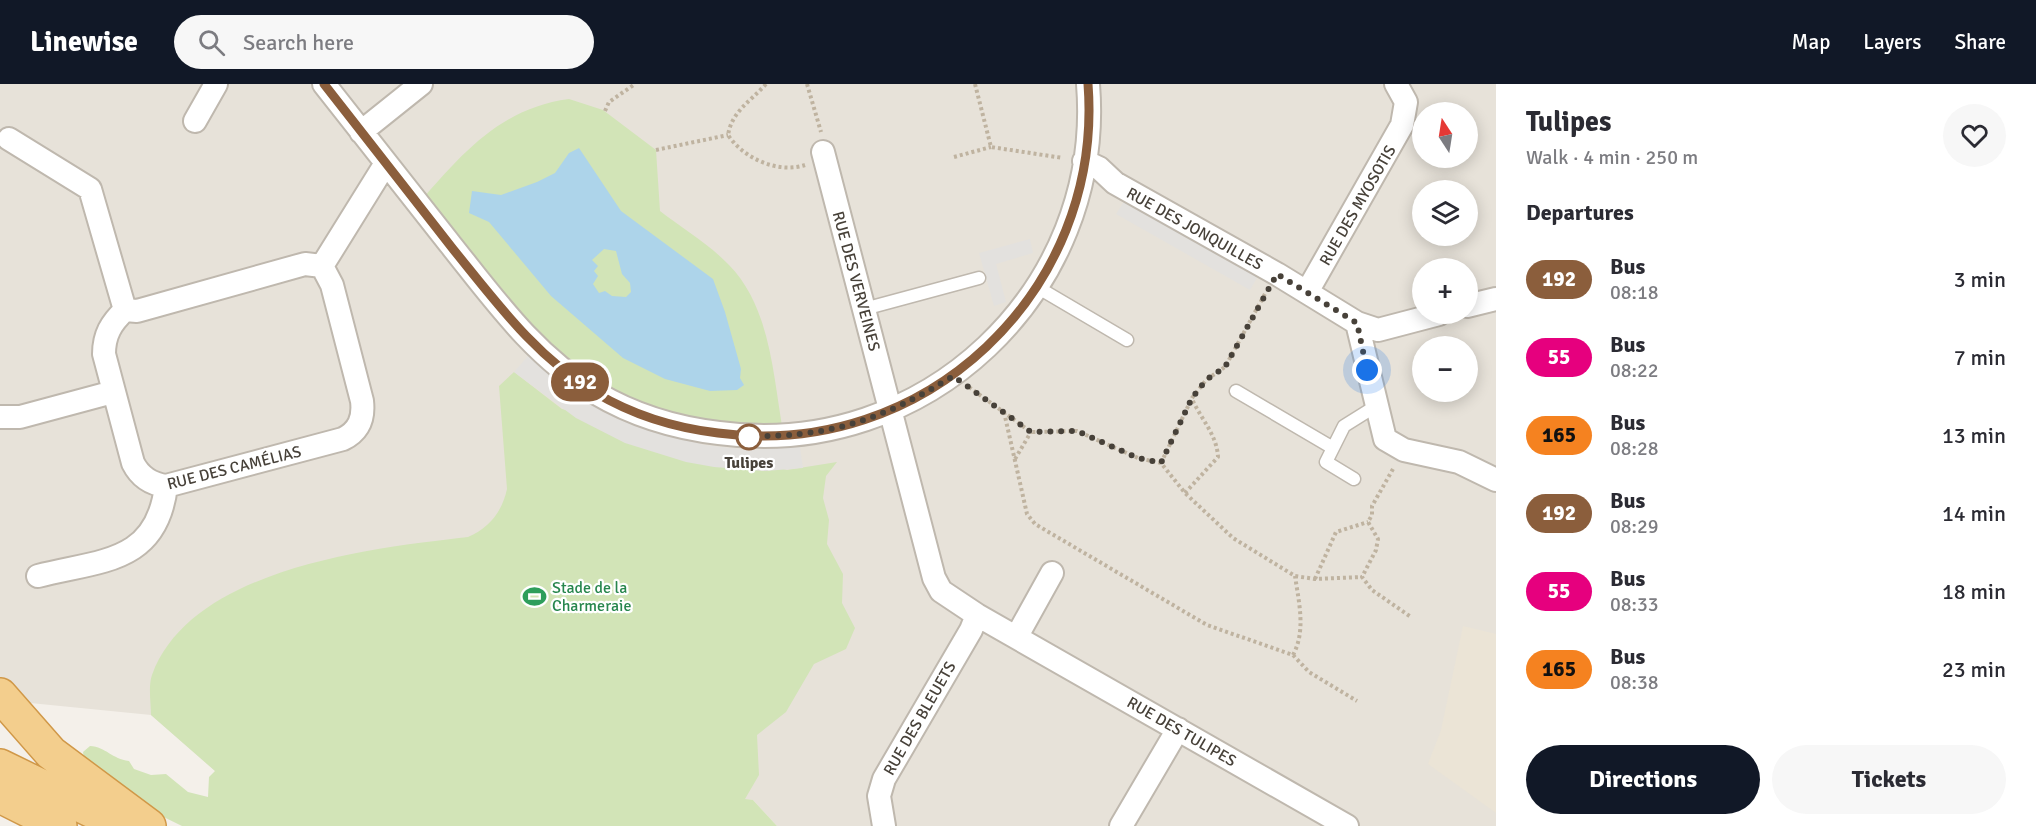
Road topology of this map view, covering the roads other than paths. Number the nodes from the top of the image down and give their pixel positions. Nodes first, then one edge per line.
1 (216, 84) edge
2 (324, 84) edge
3 (1088, 84) edge
4 (1396, 84) edge
5 (407, 88) edge
6 (195, 121) dead end
7 (361, 132) junction
8 (9, 139) dead end
9 (823, 152) road end
10 (1084, 161) junction
11 (386, 163) junction
12 (322, 266) junction
13 (978, 278) dead end
14 (1037, 287) junction
15 (1307, 292) junction
16 (1496, 299) edge
17 (1478, 303) edge
18 (864, 309) junction
19 (124, 310) junction
20 (1412, 321) edge
21 (1357, 323) junction
22 (1127, 340) dead end
23 (1236, 391) dead end
24 (113, 392) junction
25 (1376, 406) junction
26 (892, 411) junction
27 (0, 417) edge
28 (1333, 448) junction
29 (1354, 479) dead end
30 (1496, 480) edge
31 (166, 486) junction
32 (1052, 573) dead end
33 (38, 576) dead end
34 (977, 615) junction
35 (1017, 636) junction
36 (0, 695) edge
37 (1178, 729) junction
38 (0, 766) edge
39 (0, 796) edge
40 (60, 826) edge
41 (124, 826) edge
42 (149, 826) edge
43 (884, 826) edge
44 (1121, 826) edge
45 (1347, 826) edge

1 - 6 street
2 - 7 street
3 - 10 street
4 - 15 street, RUE DES MYOSOTIS
5 - 7 street
7 - 11 street
8 - 19 street
9 - 18 street, RUE DES VERVEINES
10 - 14 street
10 - 15 street, RUE DES JONQUILLES
11 - 12 street
11 - 26 street
12 - 19 street
12 - 31 street, RUE DES CAMÉLIAS
13 - 18 lane
14 - 22 lane
14 - 26 street
15 - 21 street, RUE DES JONQUILLES
16 - 17 street
18 - 26 street, RUE DES VERVEINES
19 - 24 street, RUE DES CAMÉLIAS
20 - 21 street, RUE DES JONQUILLES
21 - 25 street
23 - 28 lane
24 - 27 street
24 - 31 street, RUE DES CAMÉLIAS
25 - 28 lane
25 - 30 street
26 - 34 street, RUE DES TULIPES
28 - 29 lane
31 - 33 street
32 - 35 street
34 - 35 street, RUE DES TULIPES
34 - 43 street, RUE DES BLEUETS
35 - 37 street, RUE DES TULIPES
36 - 42 highway
37 - 44 street
37 - 45 street, RUE DES TULIPES
38 - 41 highway
39 - 40 highway

